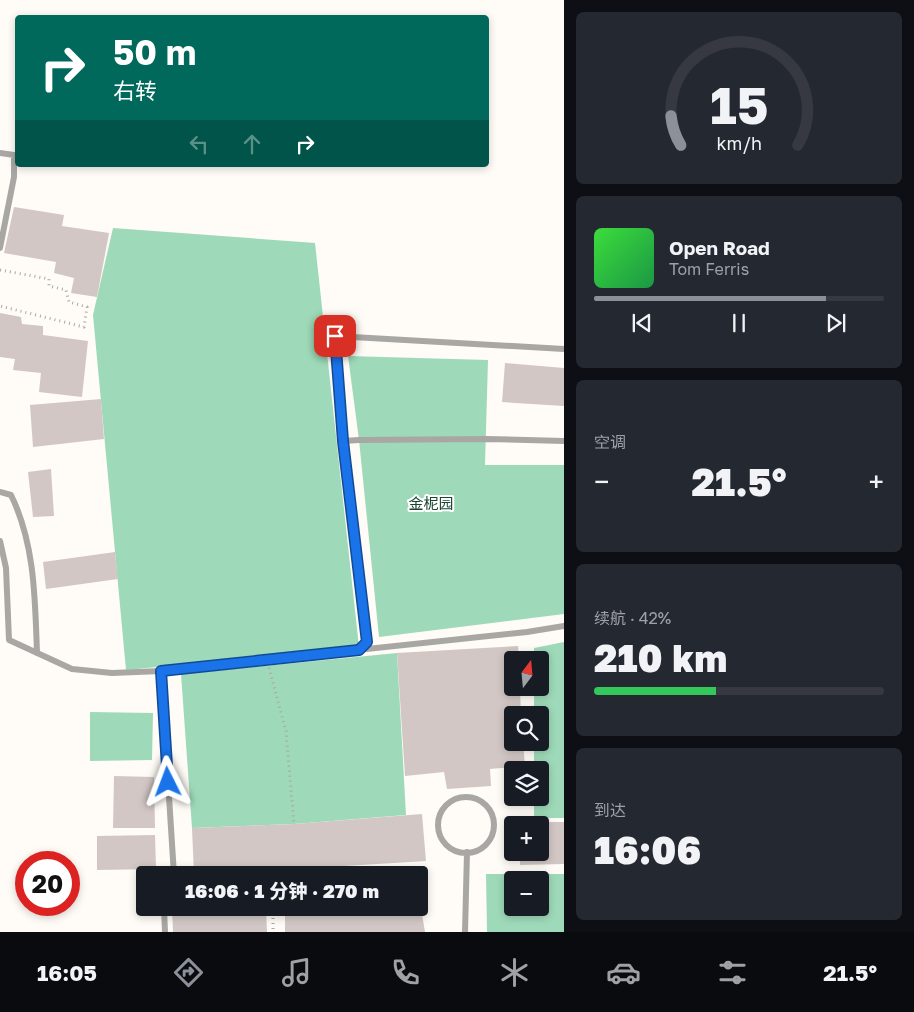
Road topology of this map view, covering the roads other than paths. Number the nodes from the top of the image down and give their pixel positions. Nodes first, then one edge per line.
1 (0, 153) edge
2 (0, 248) edge
3 (564, 349) edge
4 (343, 441) junction
5 (564, 441) edge
6 (0, 492) edge
7 (0, 541) edge
8 (564, 626) edge
9 (359, 650) junction
10 (37, 653) junction
11 (161, 671) junction
12 (467, 852) junction
13 (173, 866) edge
14 (164, 916) edge
15 (165, 932) edge
16 (465, 932) edge

1 - 2 lane
3 - 4 lane
4 - 5 lane
4 - 9 lane
6 - 10 lane
7 - 10 lane
8 - 9 lane
9 - 11 lane
10 - 11 lane
11 - 13 lane
12 - 12 lane
12 - 16 lane
14 - 15 lane

